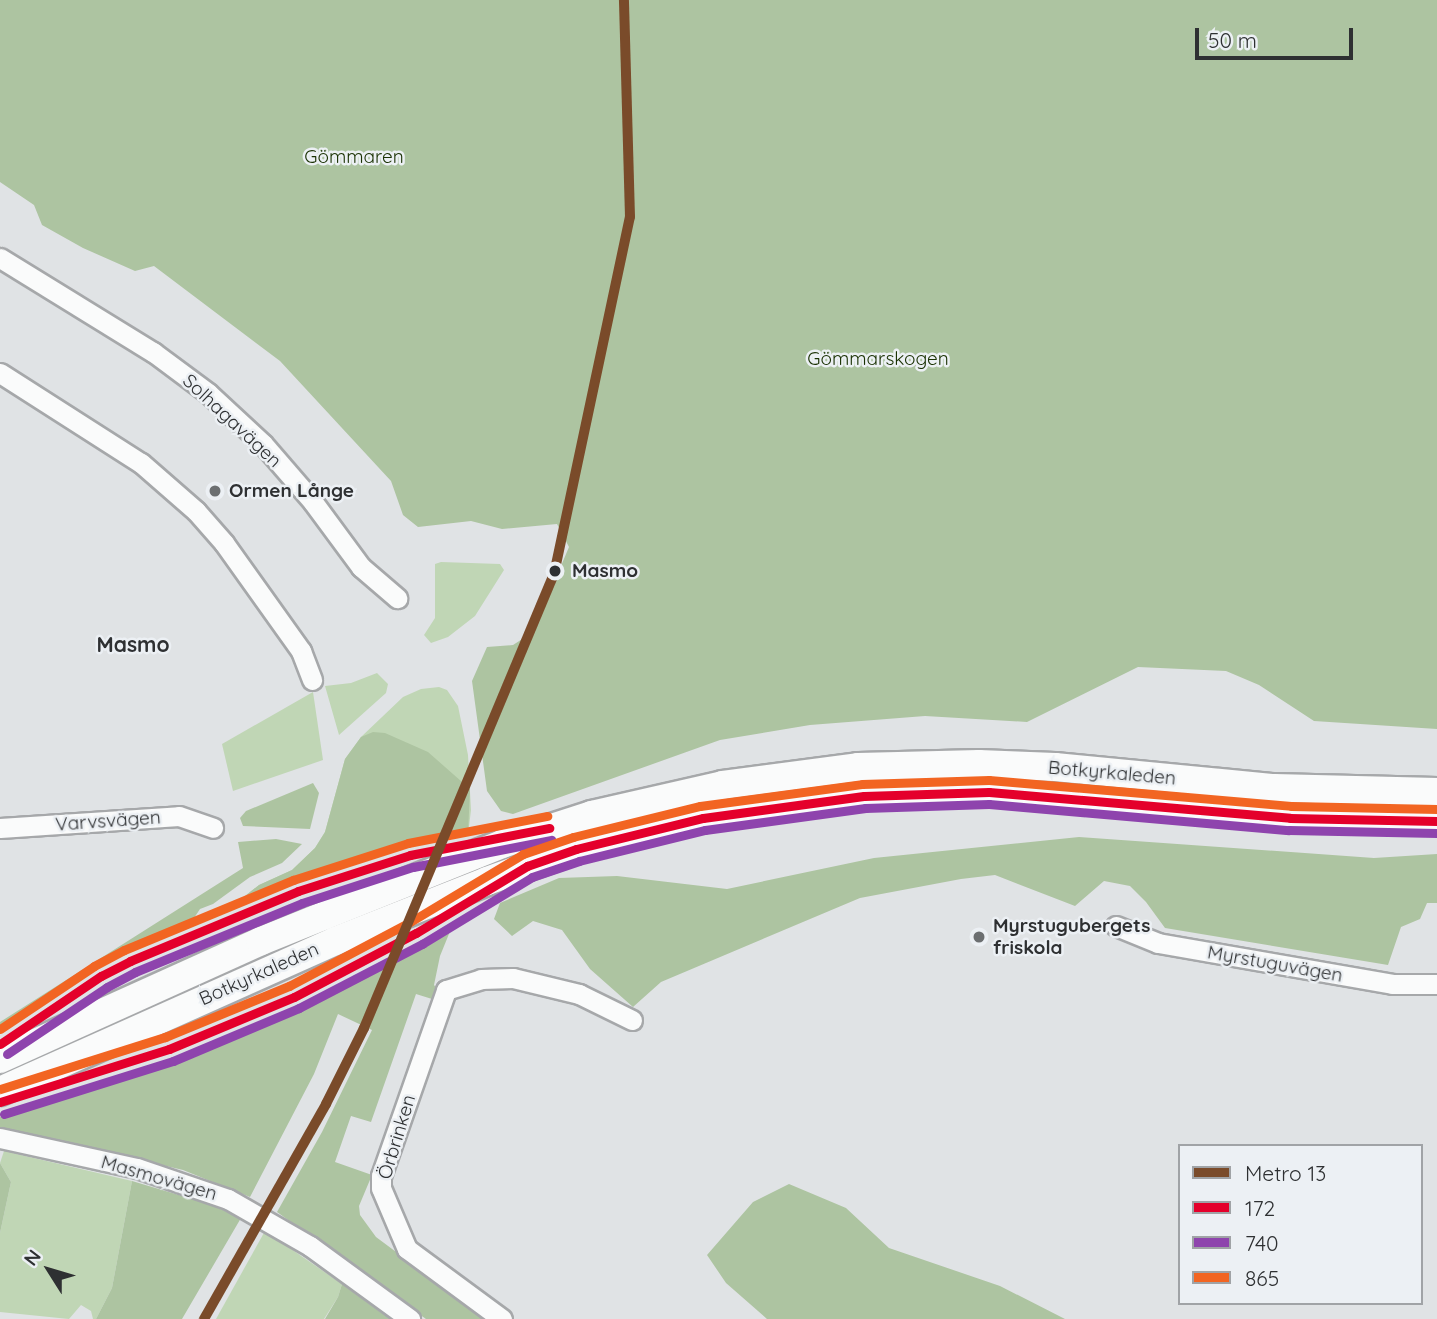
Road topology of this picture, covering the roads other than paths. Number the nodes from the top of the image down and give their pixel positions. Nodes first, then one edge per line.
1 (0, 258) edge
2 (0, 373) edge
3 (397, 598) dead end
4 (312, 680) dead end
5 (1437, 792) edge
6 (1437, 821) edge
7 (0, 828) edge
8 (213, 828) dead end
9 (1116, 926) dead end
10 (1437, 984) edge
11 (632, 1020) dead end
12 (0, 1059) edge
13 (0, 1091) edge
14 (0, 1138) edge
15 (410, 1319) edge
16 (502, 1319) edge

1 - 3 street, Solhagavägen
2 - 4 street
5 - 12 main road, Botkyrkaleden
6 - 13 main road, Botkyrkaleden
7 - 8 street, Varvsvägen
9 - 10 street, Myrstuguvägen
11 - 16 street, Örbrinken
14 - 15 street, Masmovägen

